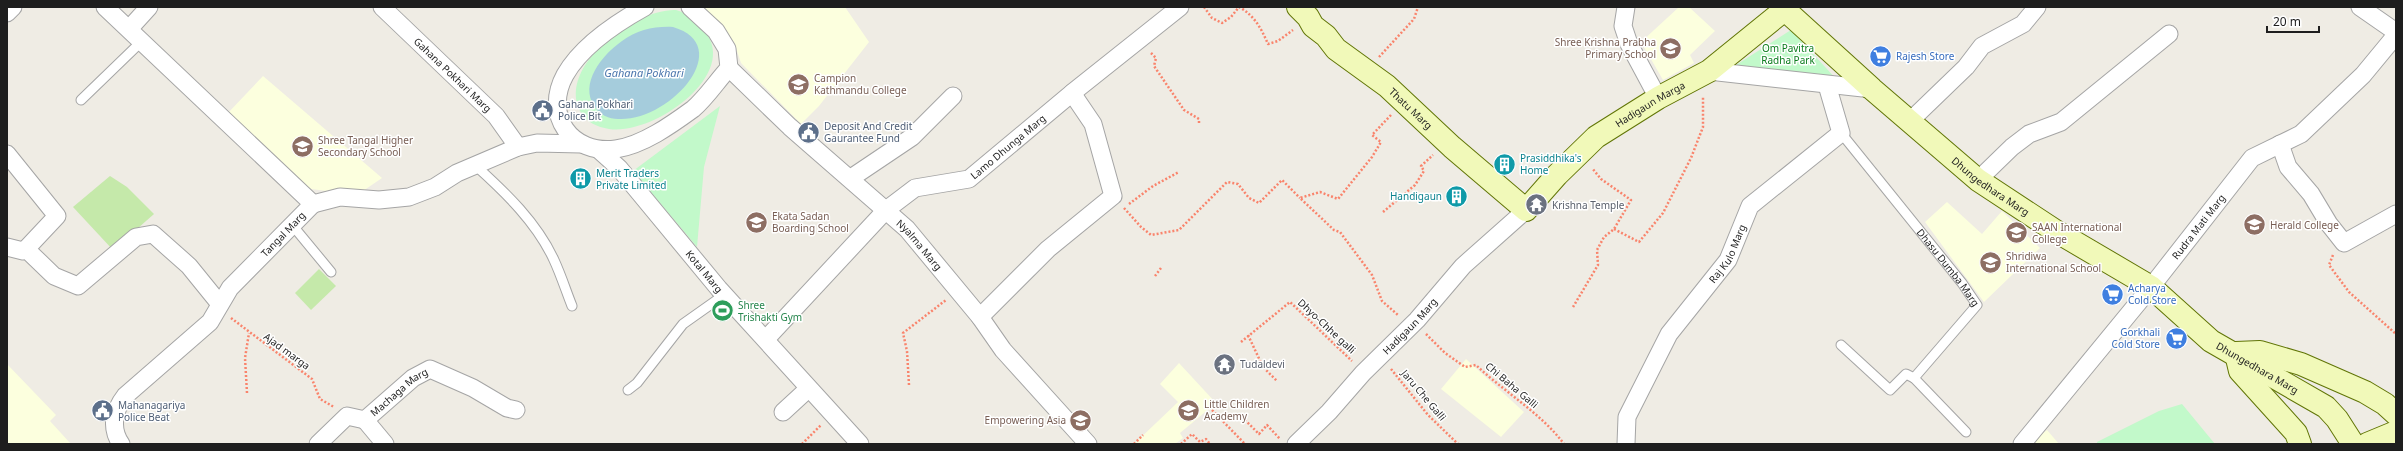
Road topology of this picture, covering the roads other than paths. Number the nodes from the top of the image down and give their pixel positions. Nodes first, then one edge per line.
1 (13, 7) edge
2 (105, 7) edge
3 (149, 7) edge
4 (382, 7) edge
5 (645, 7) edge
6 (690, 7) edge
7 (1180, 7) edge
8 (1626, 7) edge
9 (2037, 7) edge
10 (2360, 7) edge
11 (1787, 9) edge
12 (1303, 12) edge
13 (7, 13) edge
14 (129, 29) junction
15 (2169, 34) dead end
16 (2396, 34) edge
17 (141, 42) junction
18 (729, 68) junction
19 (1709, 71) junction
20 (1827, 85) junction
21 (1872, 89) junction
22 (1072, 93) junction
23 (953, 96) dead end
24 (1658, 98) junction
25 (81, 100) dead end
26 (1910, 121) junction
27 (1841, 134) junction
28 (581, 144) junction
29 (2280, 144) junction
30 (518, 147) junction
31 (599, 150) junction
32 (7, 154) edge
33 (476, 166) junction
34 (851, 178) junction
35 (1978, 180) junction
36 (312, 204) junction
37 (886, 210) junction
38 (1526, 210) junction
39 (2396, 214) edge
40 (293, 226) junction
41 (7, 247) edge
42 (26, 249) junction
43 (331, 272) dead end
44 (2151, 287) junction
45 (724, 294) junction
46 (219, 303) junction
47 (572, 306) dead end
48 (980, 317) junction
49 (766, 339) junction
50 (1841, 345) dead end
51 (2236, 353) junction
52 (1914, 378) junction
53 (808, 389) junction
54 (628, 390) dead end
55 (516, 410) dead end
56 (783, 412) dead end
57 (2396, 414) edge
58 (365, 420) junction
59 (1966, 432) dead end
60 (2396, 432) edge
61 (2356, 441) edge
62 (120, 444) edge
63 (318, 444) edge
64 (385, 444) edge
65 (860, 444) edge
66 (1088, 444) edge
67 (1296, 444) edge
68 (1626, 444) edge
69 (2022, 444) edge
70 (2300, 444) edge

1 - 13 street
2 - 14 street, Tangal Marg
3 - 14 street
4 - 30 street, Gahana Pokhari Marg
5 - 28 street
6 - 18 street
7 - 22 street, Lamo Dhunga Marg
8 - 24 street
9 - 26 street
10 - 16 street
11 - 19 street, Hadigaun Marga
11 - 21 street, Dhungedhara Marg
12 - 38 street, Thatu Marg
14 - 17 street, Tangal Marg
15 - 35 street
16 - 29 street, Rudra Mati Marg
17 - 25 lane
17 - 36 street, Tangal Marg
18 - 31 street
18 - 34 street, Nyalma Marg
19 - 20 street
19 - 24 street, Hadigaun Marga
20 - 21 street
20 - 27 street
21 - 26 street, Dhungedhara Marg
22 - 37 street, Lamo Dhunga Marg
22 - 48 street
23 - 34 street
24 - 38 street, Hadigaun Marga
26 - 35 street, Dhungedhara Marg
27 - 52 lane, Dhasu Dumba Marg
27 - 68 street, Raj Kulo Marg
28 - 30 street
28 - 31 street
29 - 39 street
29 - 44 street, Rudra Mati Marg
30 - 33 street
31 - 45 street, Kotal Marg
32 - 42 street
33 - 36 street
33 - 47 lane
34 - 37 street, Nyalma Marg
35 - 44 street, Dhungedhara Marg
36 - 40 street, Tangal Marg
37 - 48 street, Nyalma Marg
37 - 49 street, Lamo Dhunga Marg
38 - 67 street, Hadigaun Marg
40 - 43 lane
40 - 46 street, Tangal Marg
41 - 42 street
42 - 46 street
44 - 51 street, Dhungedhara Marg
44 - 69 street, Rudra Mati Marg
45 - 49 street, Kotal Marg
45 - 54 lane
46 - 62 street, Tangal Marg
48 - 66 street, Nyalma Marg
49 - 53 street, Kotal Marg
50 - 52 lane
51 - 57 street
51 - 61 street, Dhungedhara Marg
51 - 70 street
52 - 59 lane
53 - 56 street
53 - 65 street, Kotal Marg
55 - 58 street, Machaga Marg
58 - 63 street, Machaga Marg
58 - 64 street
60 - 61 street

